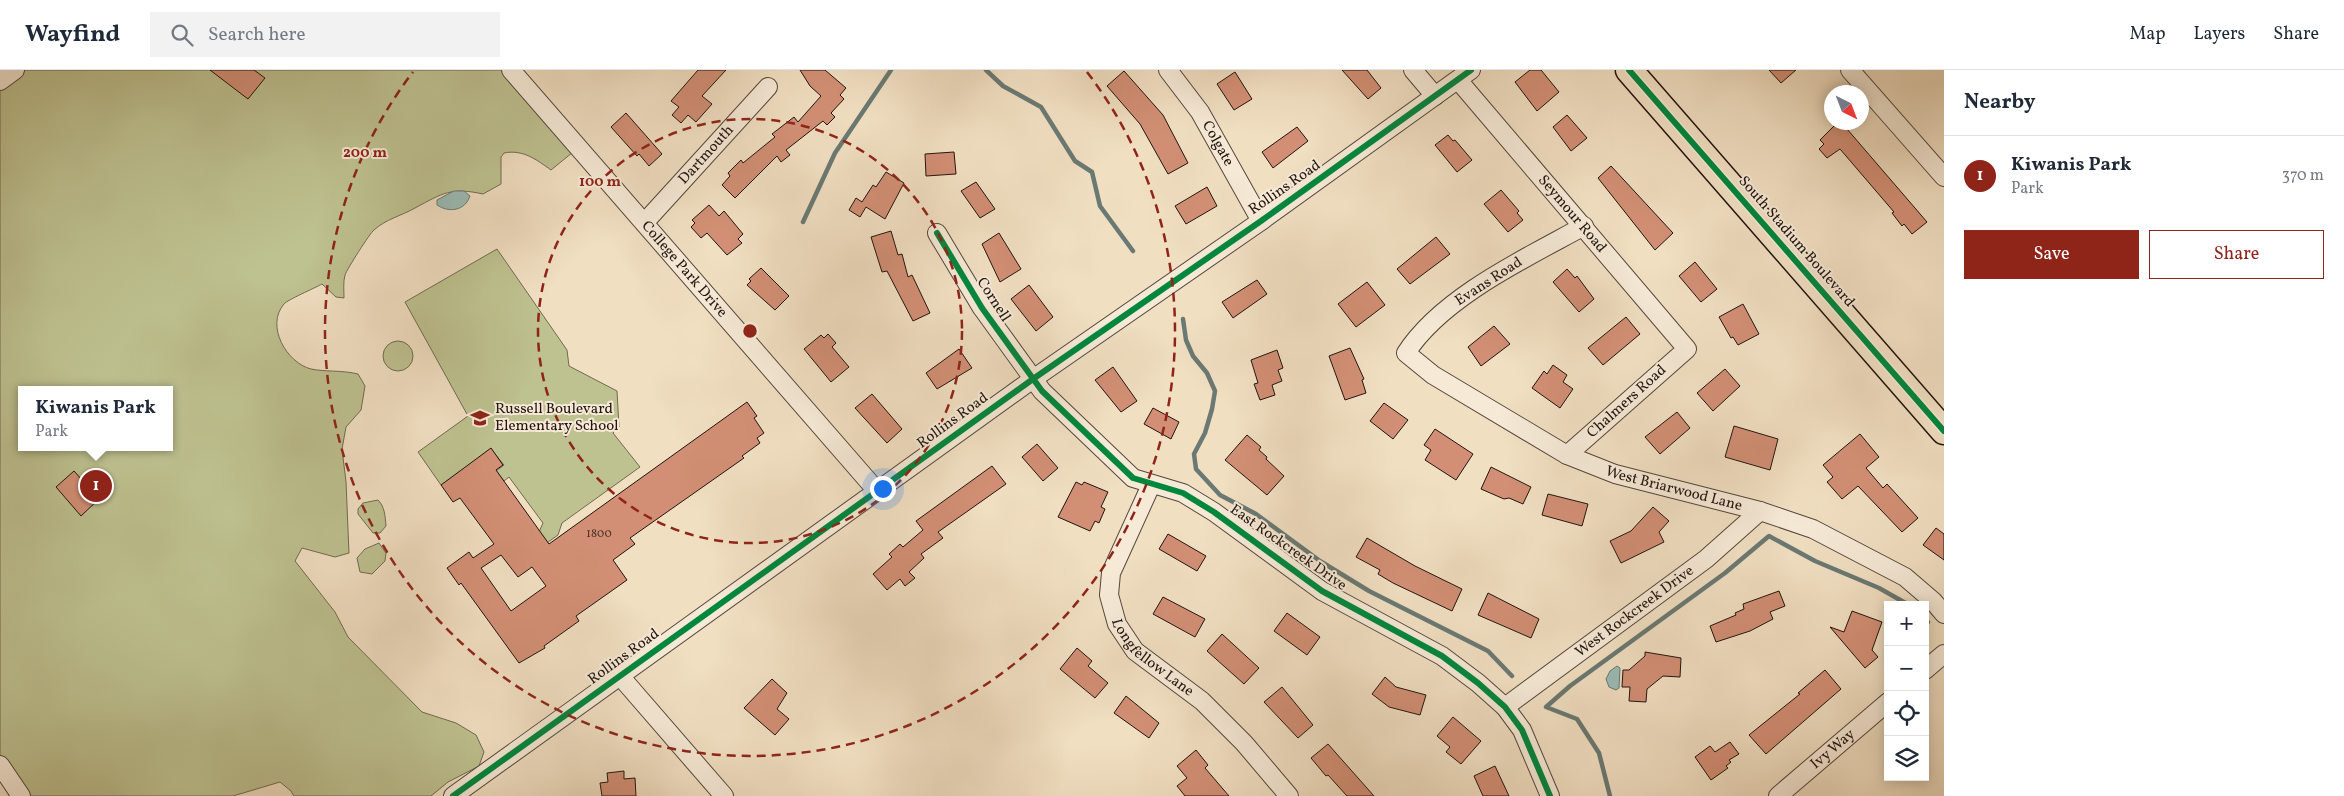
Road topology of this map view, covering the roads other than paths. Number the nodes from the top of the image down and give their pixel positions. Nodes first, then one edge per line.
1 (15, 70) edge
2 (511, 70) edge
3 (1168, 70) edge
4 (1413, 70) edge
5 (1630, 70) edge
6 (1850, 70) edge
7 (1464, 75) edge
8 (0, 81) edge
9 (768, 87) dead end
10 (1435, 96) junction
11 (1944, 177) edge
12 (1260, 220) junction
13 (645, 222) junction
14 (1584, 226) junction
15 (937, 233) dead end
16 (1687, 349) joint
17 (1406, 353) joint
18 (1033, 379) junction
19 (1944, 431) edge
20 (1567, 455) junction
21 (1151, 485) junction
22 (877, 490) junction
23 (1760, 511) junction
24 (1944, 614) edge
25 (1944, 654) edge
26 (1929, 667) edge
27 (620, 676) junction
28 (1884, 705) edge
29 (1505, 707) junction
30 (0, 765) edge
31 (20, 796) edge
32 (453, 796) edge
33 (724, 796) edge
34 (1289, 796) edge
35 (1550, 796) edge
36 (1778, 796) edge

1 - 8 street
2 - 13 street, College Park Drive
3 - 12 street, Colgate
4 - 10 street
5 - 19 main road, South Stadium Boulevard
6 - 11 street
7 - 10 street, Rollins Road
7 - 14 street, Seymour Road
9 - 13 street, Dartmouth
10 - 12 street, Rollins Road
12 - 18 street, Rollins Road
13 - 22 street, College Park Drive
14 - 16 street, Seymour Road
14 - 17 street, Evans Road
15 - 18 street, Cornell
16 - 20 street, Chalmers Road
17 - 20 street, West Briarwood Lane
18 - 21 street, East Rockcreek Drive
18 - 22 street, Rollins Road
20 - 23 street, West Briarwood Lane
21 - 29 street, East Rockcreek Drive
21 - 34 street, Longfellow Lane
22 - 27 street, Rollins Road
23 - 24 street, West Briarwood Lane
23 - 29 street, West Rockcreek Drive
25 - 26 street
27 - 32 street, Rollins Road
27 - 33 street
28 - 36 street, Ivy Way
29 - 35 street, East Rockcreek Drive
30 - 31 street

